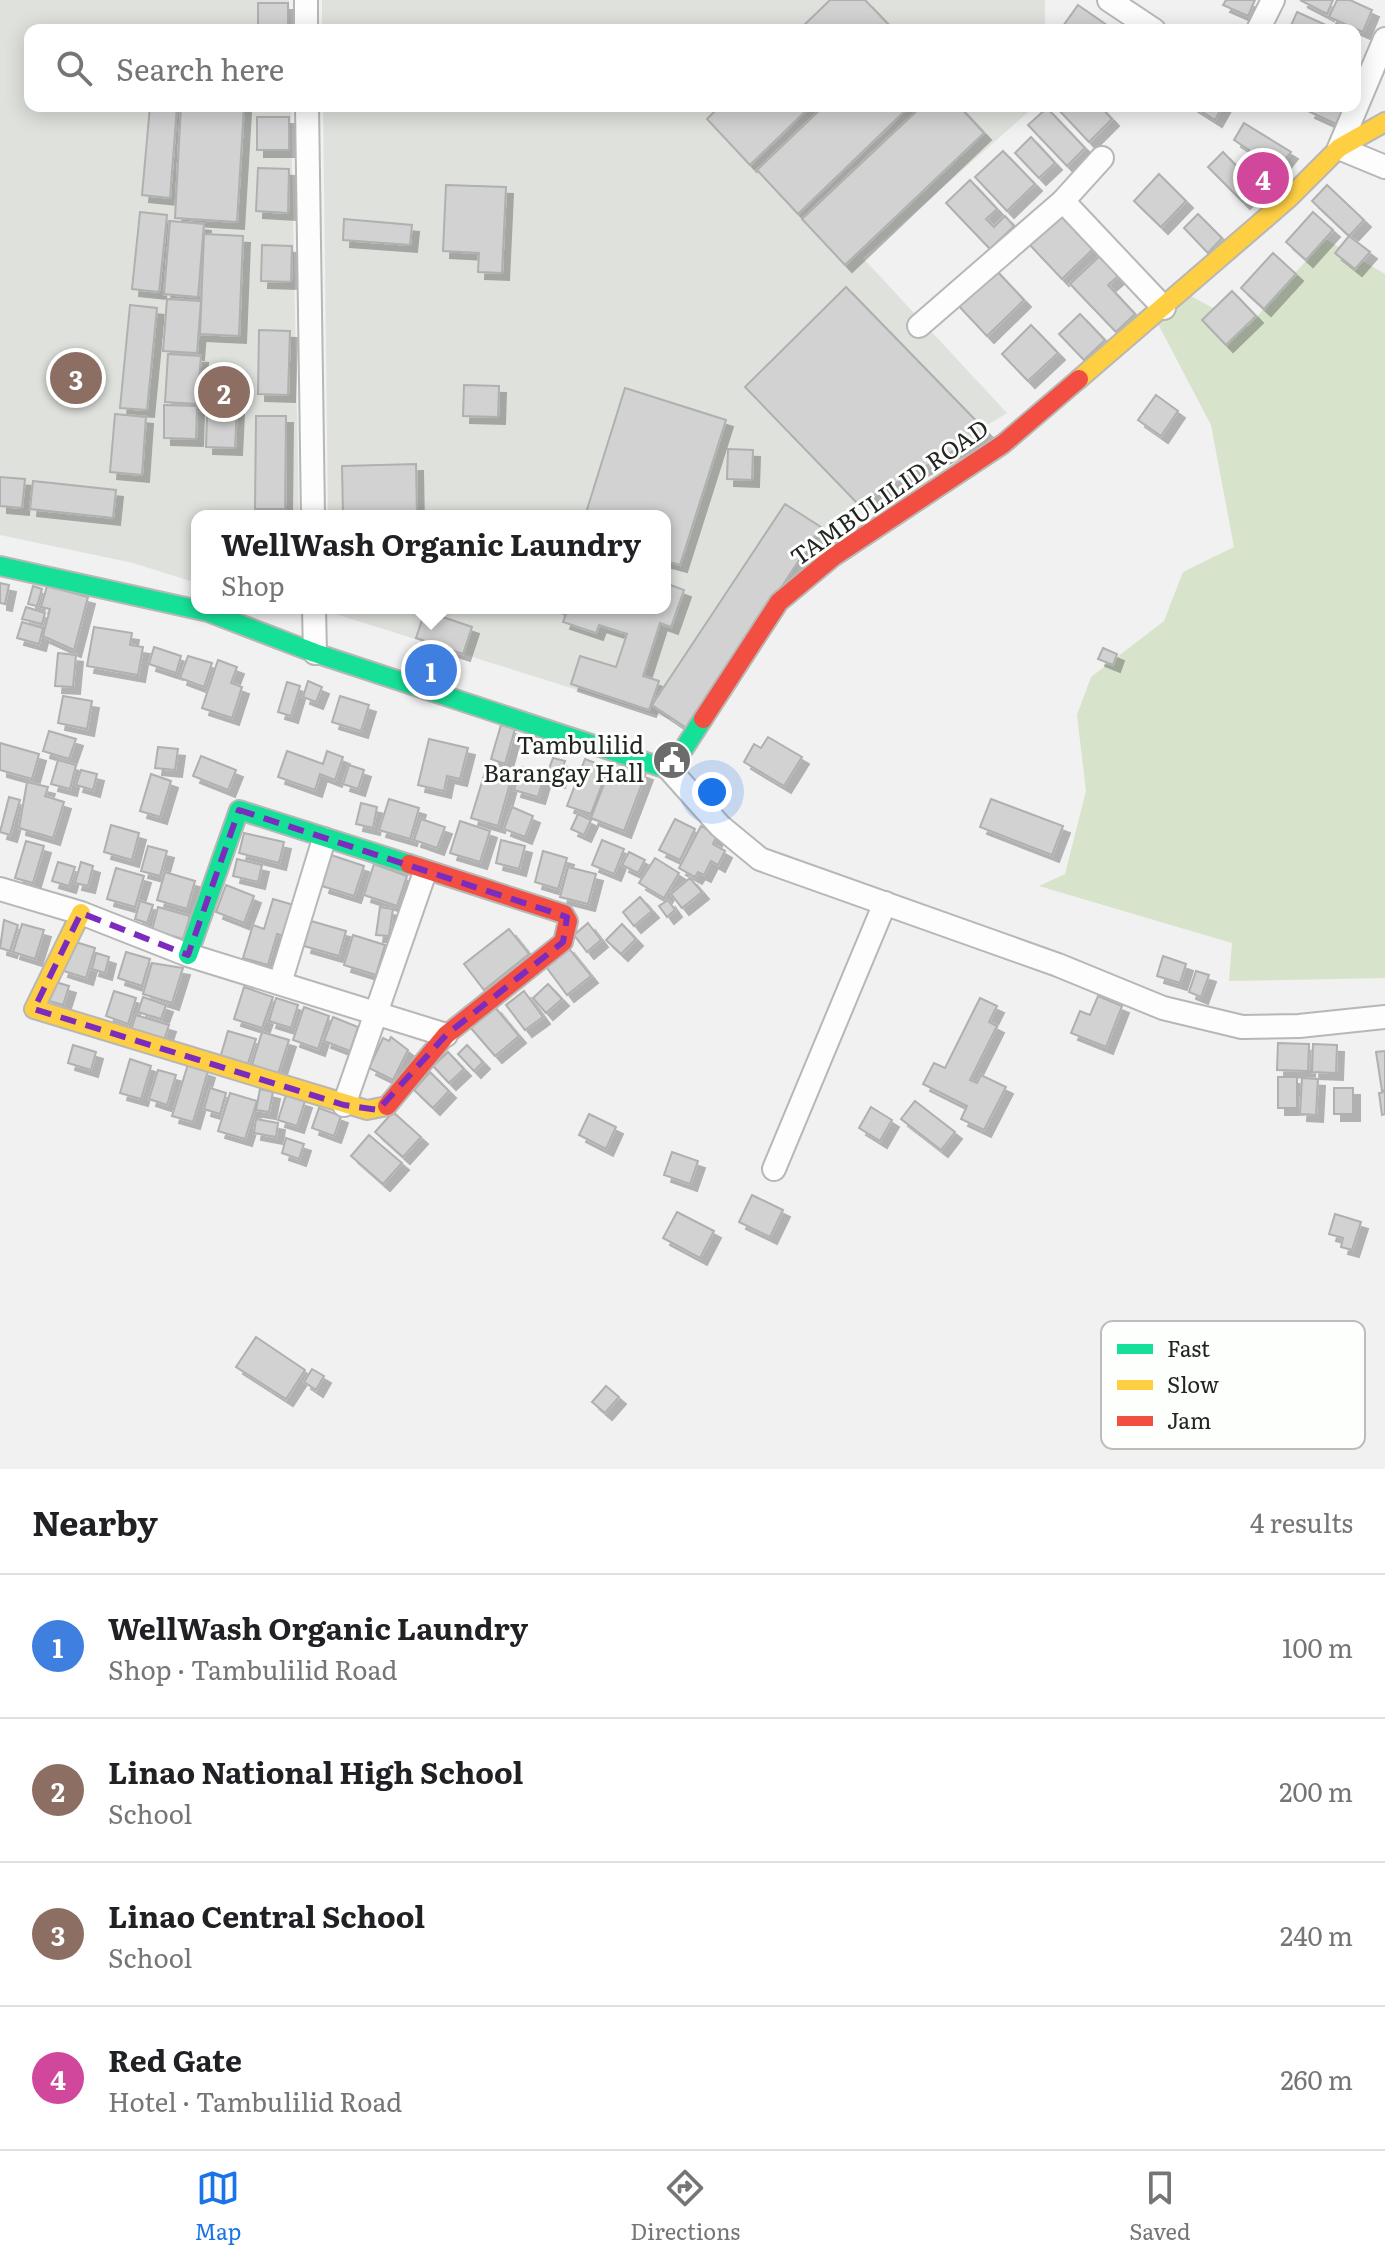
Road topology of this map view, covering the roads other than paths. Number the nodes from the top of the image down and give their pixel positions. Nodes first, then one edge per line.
1 (306, 0) edge
2 (1109, 0) edge
3 (1273, 0) edge
4 (306, 24) edge
5 (1145, 24) edge
6 (1261, 24) edge
7 (1385, 39) edge
8 (1361, 96) edge
9 (307, 112) edge
10 (1354, 112) edge
11 (1385, 122) edge
12 (1339, 148) junction
13 (1102, 158) dead end
14 (1385, 167) edge
15 (1063, 201) junction
16 (1164, 308) junction
17 (919, 326) dead end
18 (313, 510) edge
19 (0, 566) edge
20 (191, 608) edge
21 (213, 614) edge
22 (314, 614) edge
23 (315, 653) junction
24 (670, 770) junction
25 (324, 839) junction
26 (425, 872) junction
27 (0, 889) edge
28 (885, 903) junction
29 (81, 913) junction
30 (188, 955) junction
31 (280, 983) junction
32 (376, 1012) junction
33 (1385, 1017) edge
34 (446, 1035) junction
35 (344, 1105) junction
36 (774, 1169) dead end

1 - 4 street
2 - 5 street
3 - 6 street
7 - 8 street
9 - 18 street
10 - 12 street
11 - 12 street, TAMBULILID ROAD
12 - 14 street
12 - 16 street, TAMBULILID ROAD
13 - 15 street
15 - 16 street
15 - 17 street
16 - 24 street, TAMBULILID ROAD
19 - 20 street
21 - 23 street
22 - 23 street
23 - 24 street
24 - 28 street
25 - 26 street
25 - 30 street
25 - 31 street
26 - 32 street
26 - 34 street
27 - 29 street
28 - 33 street
28 - 36 street
29 - 30 street
29 - 35 street
30 - 31 street
31 - 32 street
32 - 34 street
32 - 35 street
34 - 35 street

